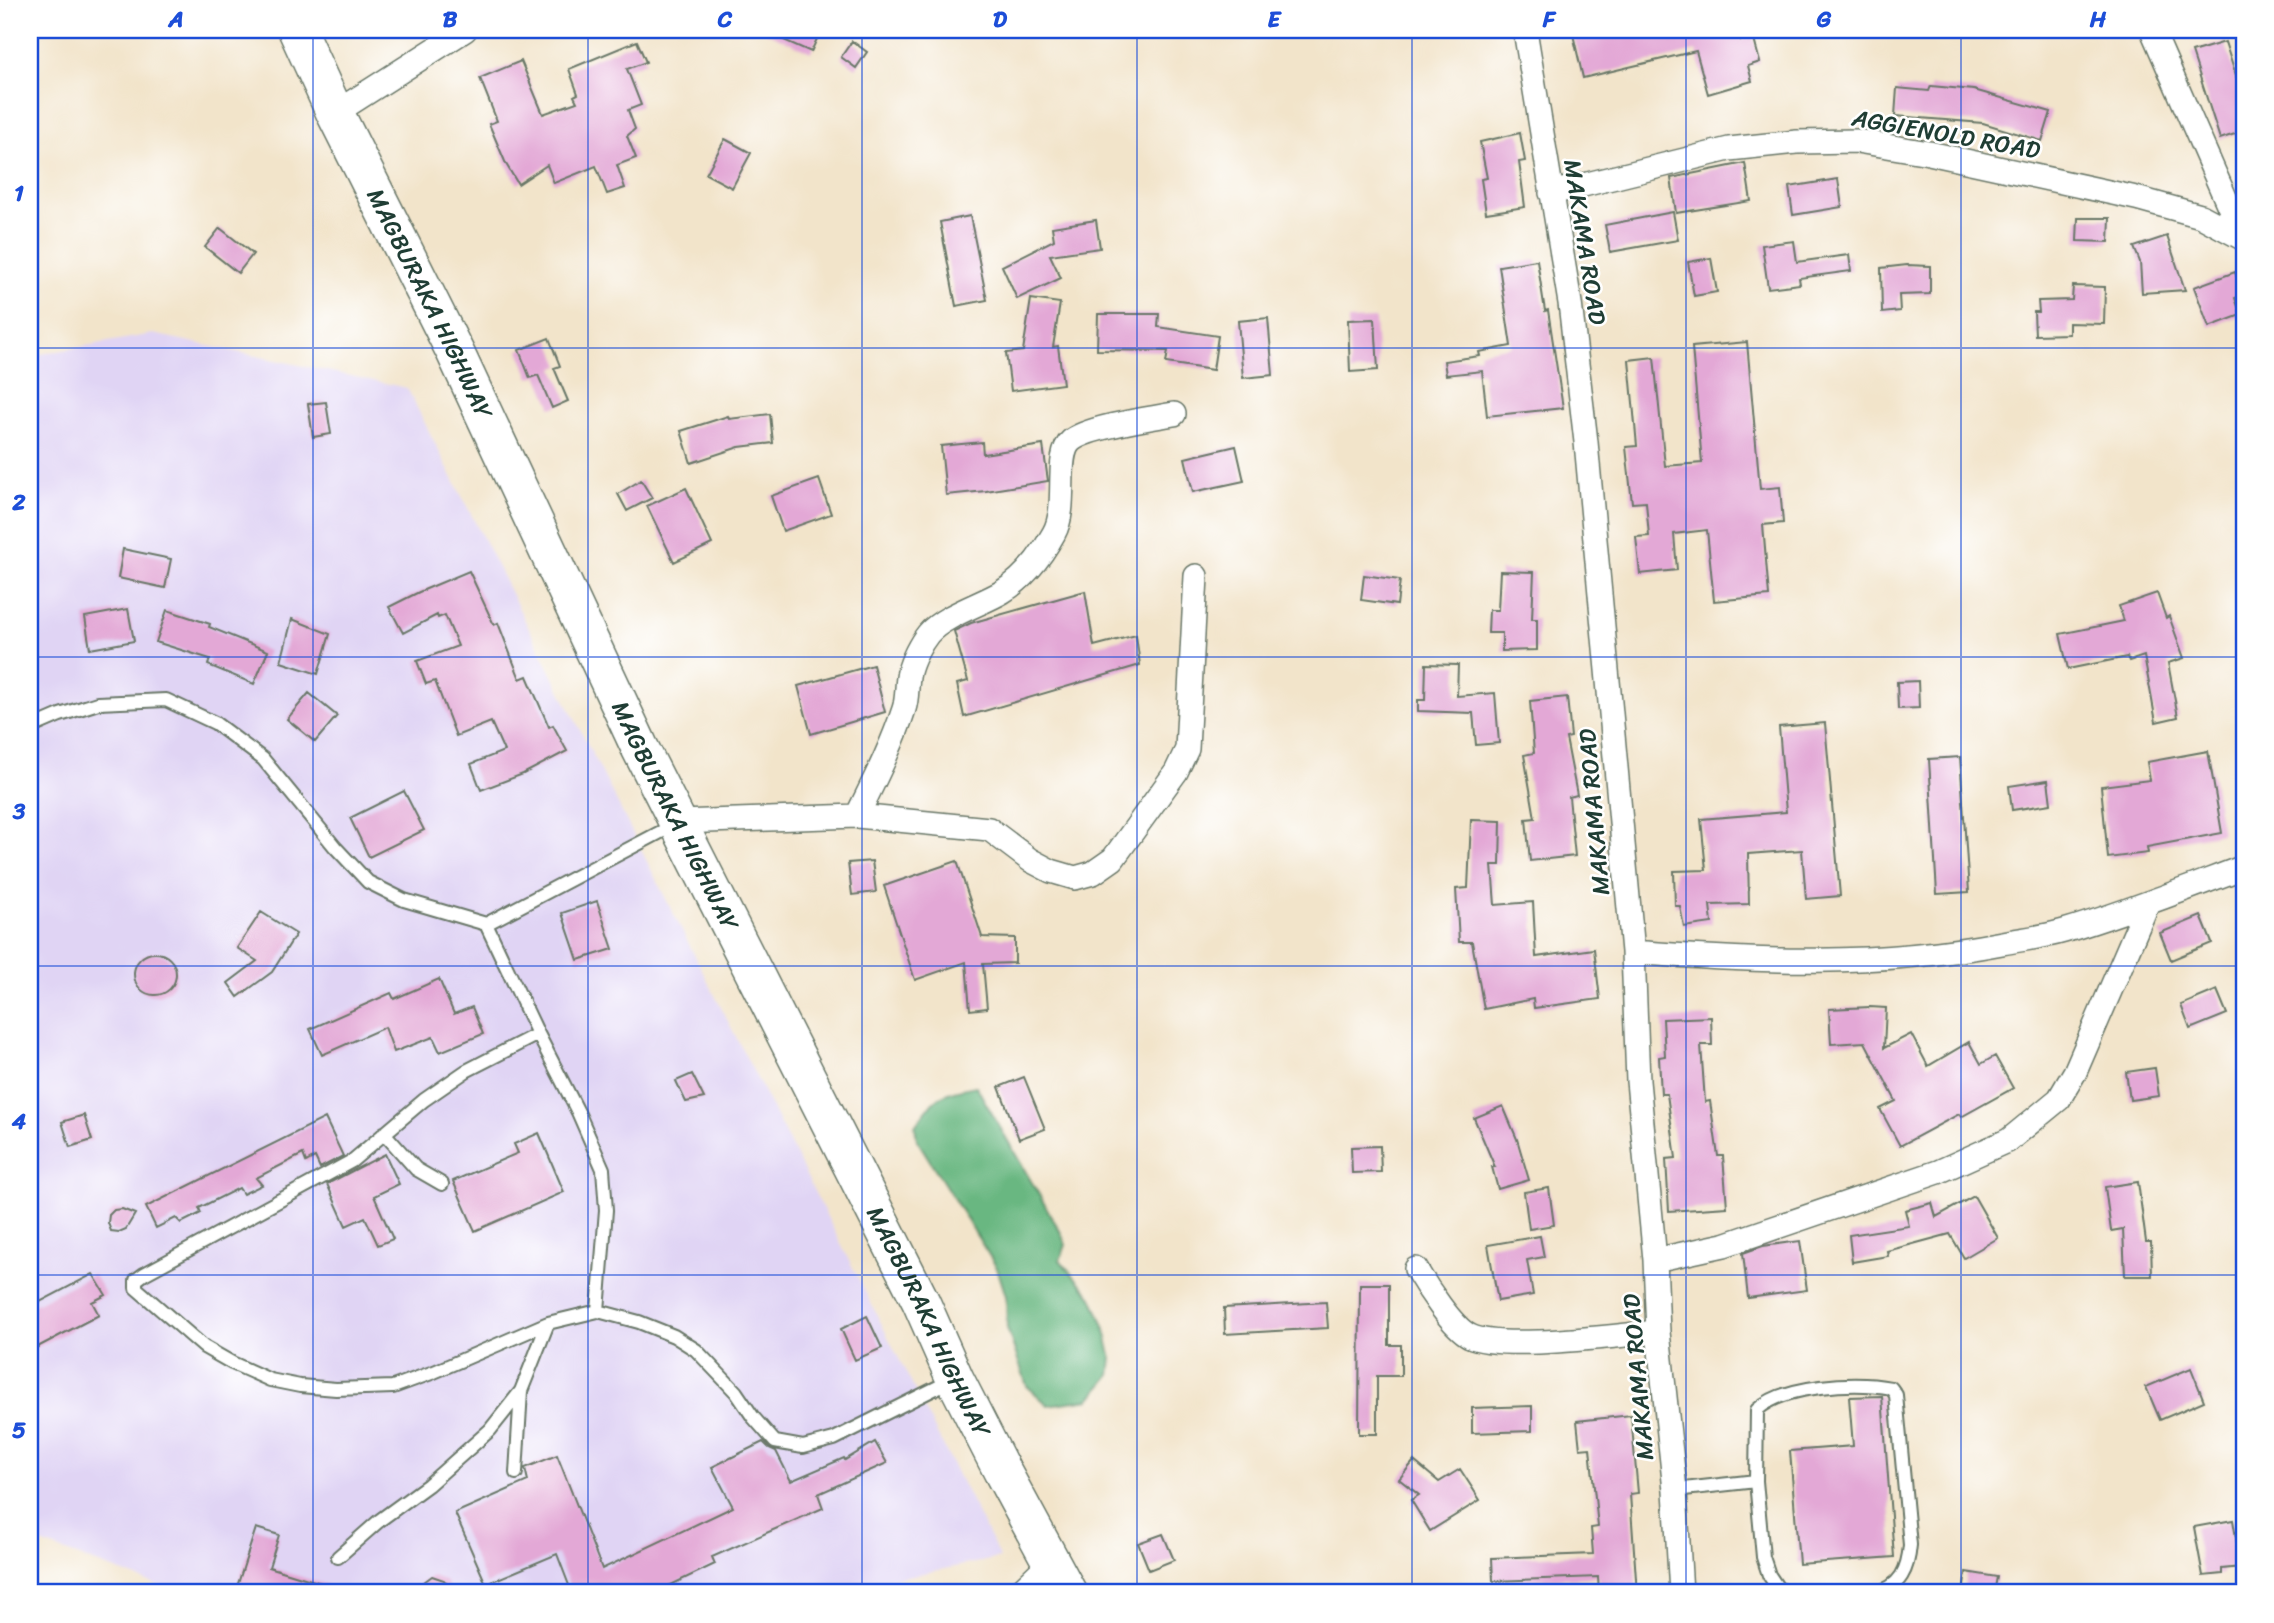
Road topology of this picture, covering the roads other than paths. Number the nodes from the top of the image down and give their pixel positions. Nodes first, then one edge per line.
1 (297, 30) edge
2 (465, 30) edge
3 (1524, 30) edge
4 (2152, 30) edge
5 (335, 113) junction
6 (1551, 193) junction
7 (2243, 237) edge
8 (1174, 414) dead end
9 (1196, 576) dead end
10 (30, 728) edge
11 (857, 816) junction
12 (679, 822) junction
13 (2244, 867) edge
14 (2148, 903) junction
15 (486, 925) junction
16 (1633, 952) junction
17 (538, 1034) junction
18 (384, 1133) junction
19 (442, 1184) dead end
20 (1654, 1260) junction
21 (1416, 1269) dead end
22 (598, 1311) junction
23 (548, 1323) junction
24 (1658, 1332) junction
25 (955, 1379) junction
26 (521, 1391) junction
27 (516, 1473) dead end
28 (1756, 1480) junction
29 (1675, 1490) junction
30 (338, 1557) dead end
31 (1051, 1561) junction
32 (1018, 1593) edge
33 (1068, 1593) edge
34 (1681, 1593) edge
35 (1787, 1593) edge
36 (1875, 1593) edge

1 - 5 main road, MAGBURAKA HIGHWAY
2 - 5 street
3 - 6 street, MAKAMA ROAD
4 - 7 street
5 - 12 main road, MAGBURAKA HIGHWAY
6 - 7 street, AGGIENOLD ROAD
6 - 16 street, MAKAMA ROAD
8 - 11 street
9 - 11 street
10 - 15 lane
11 - 12 street
12 - 15 lane
12 - 25 main road, MAGBURAKA HIGHWAY
13 - 14 street
14 - 16 street
14 - 20 street
15 - 17 lane
16 - 20 street, MAKAMA ROAD
17 - 18 lane
17 - 22 lane
18 - 19 lane
18 - 23 lane
20 - 24 street, MAKAMA ROAD
21 - 24 street
22 - 23 lane
22 - 25 lane
23 - 26 lane
24 - 29 street, MAKAMA ROAD
25 - 31 main road, MAGBURAKA HIGHWAY
26 - 27 lane
26 - 30 lane
28 - 29 lane
28 - 35 lane
28 - 36 lane
29 - 34 street, MAKAMA ROAD
31 - 32 street
31 - 33 main road, MAGBURAKA HIGHWAY

